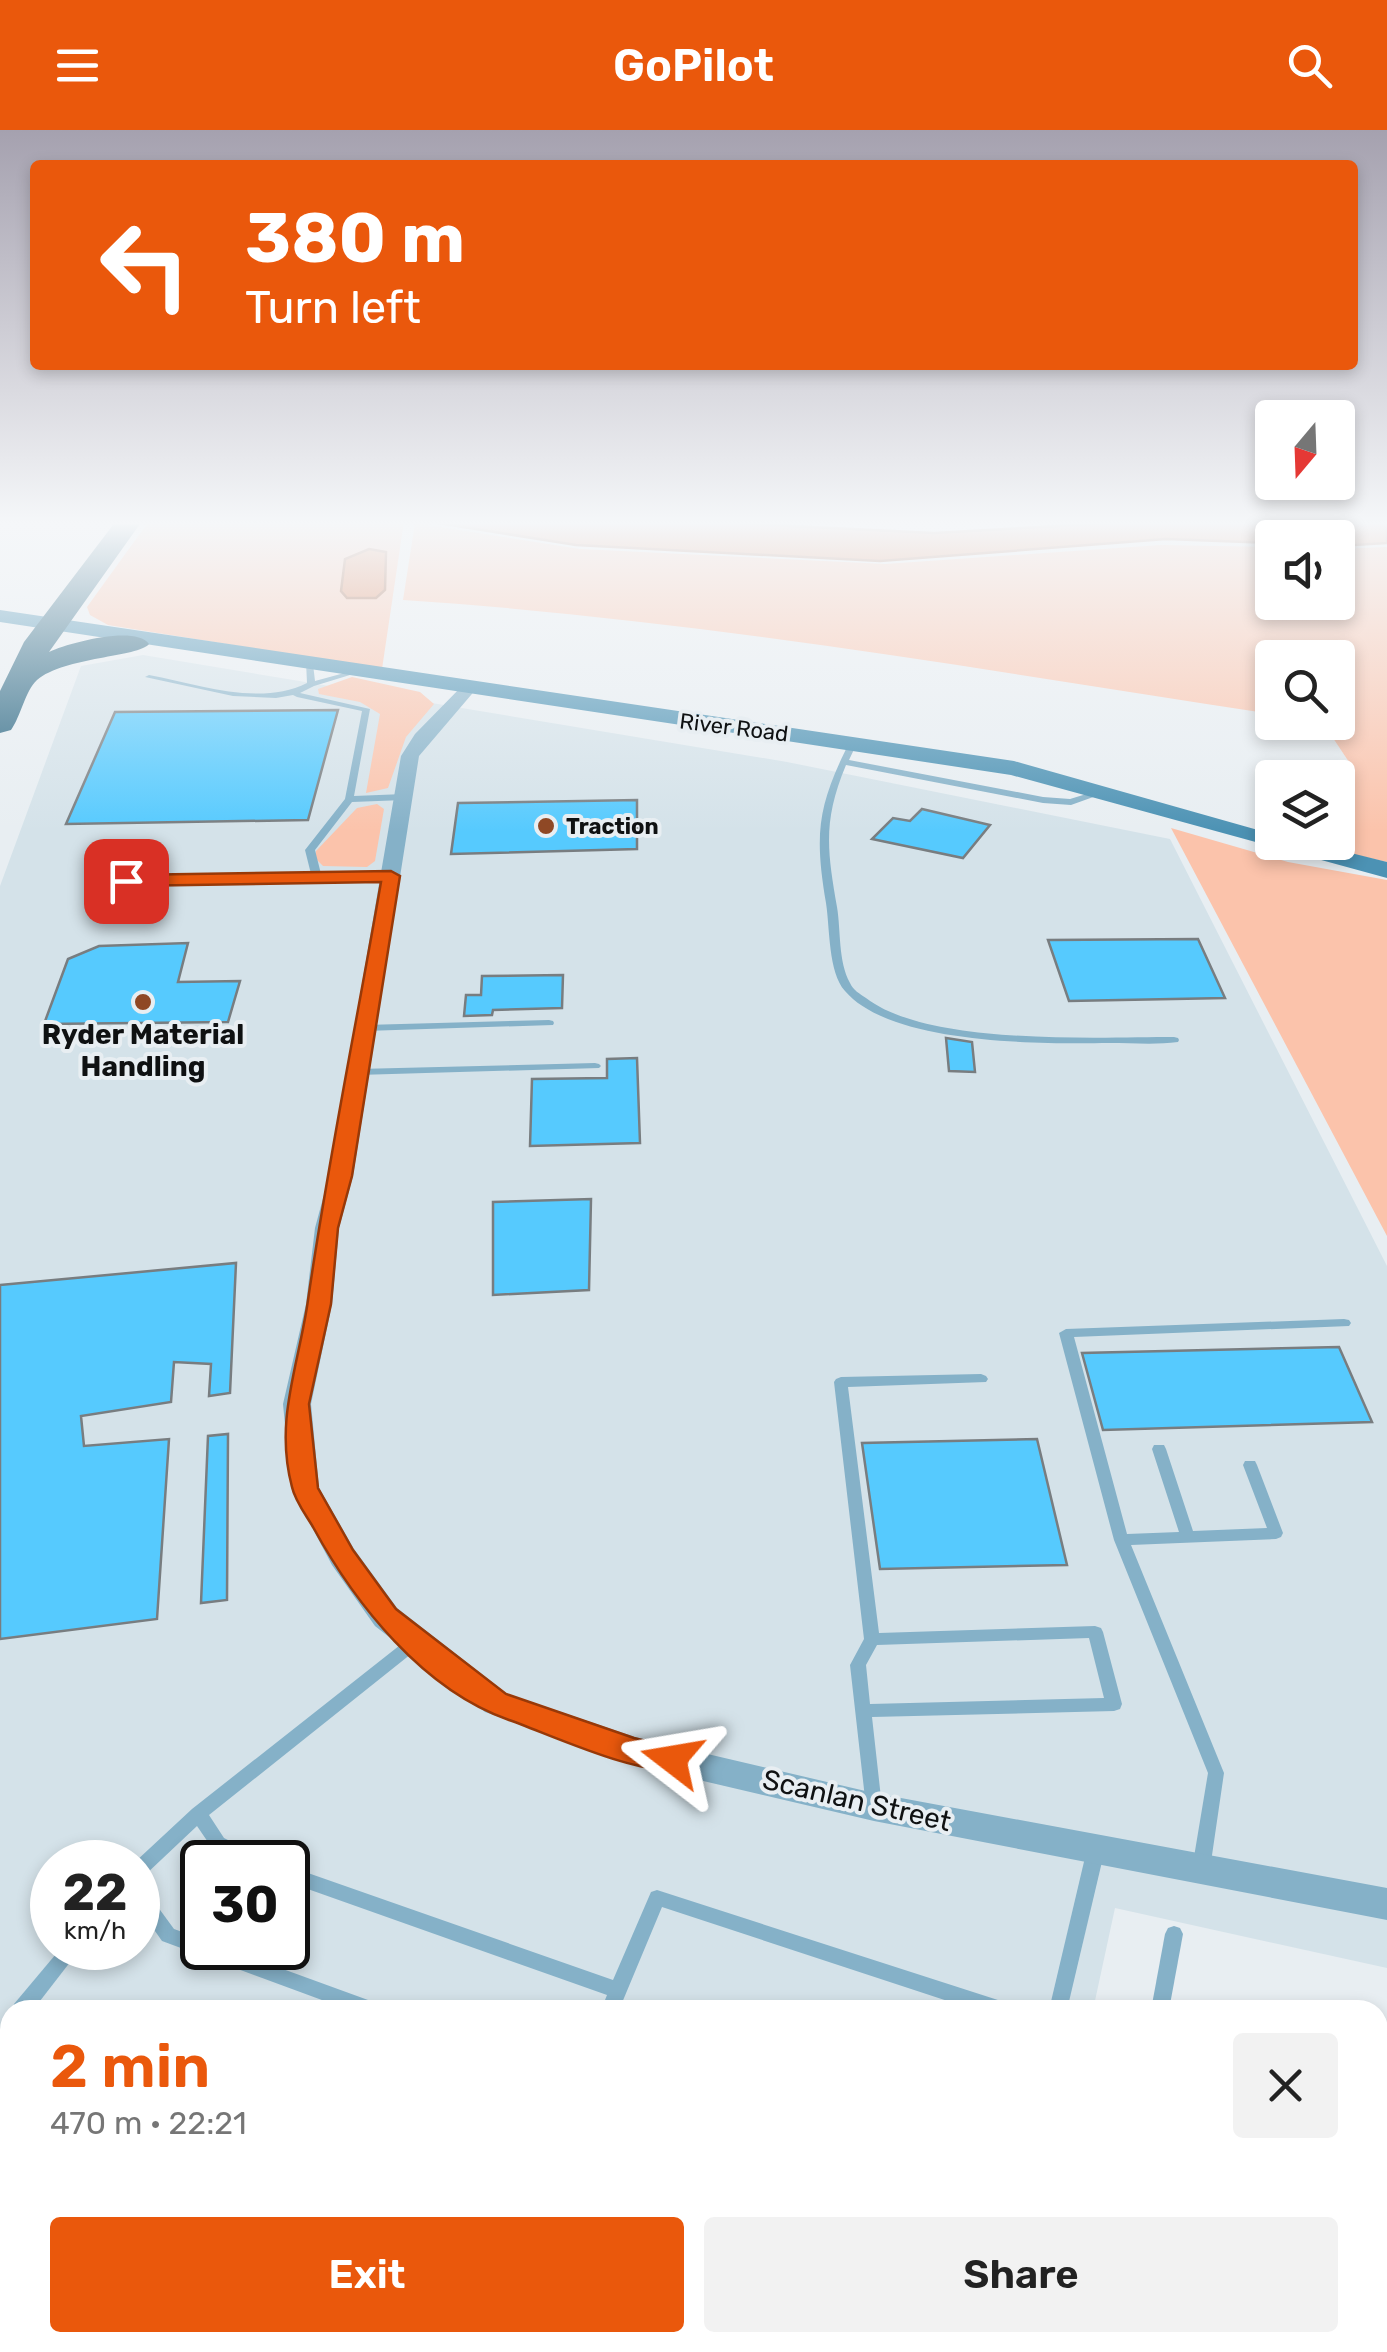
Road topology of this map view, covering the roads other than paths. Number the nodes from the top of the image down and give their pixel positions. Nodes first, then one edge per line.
1 (23, 624) edge
2 (27, 625) edge
3 (28, 625) edge
4 (134, 644) junction
5 (187, 646) junction
6 (11, 667) edge
7 (310, 674) junction
8 (149, 676) dead end
9 (468, 688) junction
10 (297, 695) junction
11 (0, 723) edge
12 (848, 752) junction
13 (404, 797) junction
14 (349, 799) junction
15 (1255, 837) edge
16 (1346, 860) edge
17 (1387, 870) edge
18 (391, 876) junction
19 (317, 877) junction
20 (88, 882) dead end
21 (549, 1023) dead end
22 (365, 1028) junction
23 (1174, 1040) dead end
24 (595, 1066) dead end
25 (358, 1072) junction
26 (1344, 1323) dead end
27 (981, 1379) dead end
28 (1158, 1449) dead end
29 (1250, 1465) dead end
30 (1188, 1538) junction
31 (1121, 1540) junction
32 (872, 1639) junction
33 (415, 1642) junction
34 (864, 1711) junction
35 (874, 1807) junction
36 (198, 1814) junction
37 (216, 1840) edge
38 (1096, 1849) junction
39 (160, 1850) edge
40 (1201, 1869) junction
41 (310, 1882) edge
42 (1387, 1904) edge
43 (160, 1924) edge
44 (1174, 1934) dead end
45 (54, 1970) edge
46 (618, 1990) junction
47 (28, 2000) edge
48 (345, 2000) edge
49 (614, 2000) edge
50 (970, 2000) edge
51 (1060, 2000) edge
52 (1162, 2000) edge

1 - 6 highway
2 - 4 street, River Road
3 - 5 street, River Road
4 - 5 street, River Road
4 - 6 highway
5 - 7 street, River Road
6 - 11 highway
7 - 9 street, River Road
7 - 10 lane
8 - 10 lane
9 - 12 street, River Road
9 - 13 street, Scanlan Street
10 - 14 lane
12 - 15 street, River Road
12 - 23 lane
13 - 14 lane
13 - 18 street, Scanlan Street
14 - 19 lane
16 - 17 street, River Road
18 - 19 lane
18 - 22 street, Scanlan Street
19 - 20 lane
21 - 22 lane
22 - 25 street, Scanlan Street
24 - 25 lane
25 - 33 street, Scanlan Street
26 - 31 lane
27 - 32 lane
28 - 30 lane
29 - 30 lane
30 - 31 lane
31 - 40 lane
32 - 34 lane
32 - 34 lane
33 - 35 street, Scanlan Street
33 - 36 lane
34 - 35 lane
35 - 38 street, Scanlan Street
36 - 37 lane
36 - 39 lane
38 - 40 street, Scanlan Street
38 - 51 lane
40 - 42 street, Scanlan Street
41 - 46 lane
43 - 48 lane
44 - 52 lane
45 - 47 lane
46 - 49 lane
46 - 50 lane

